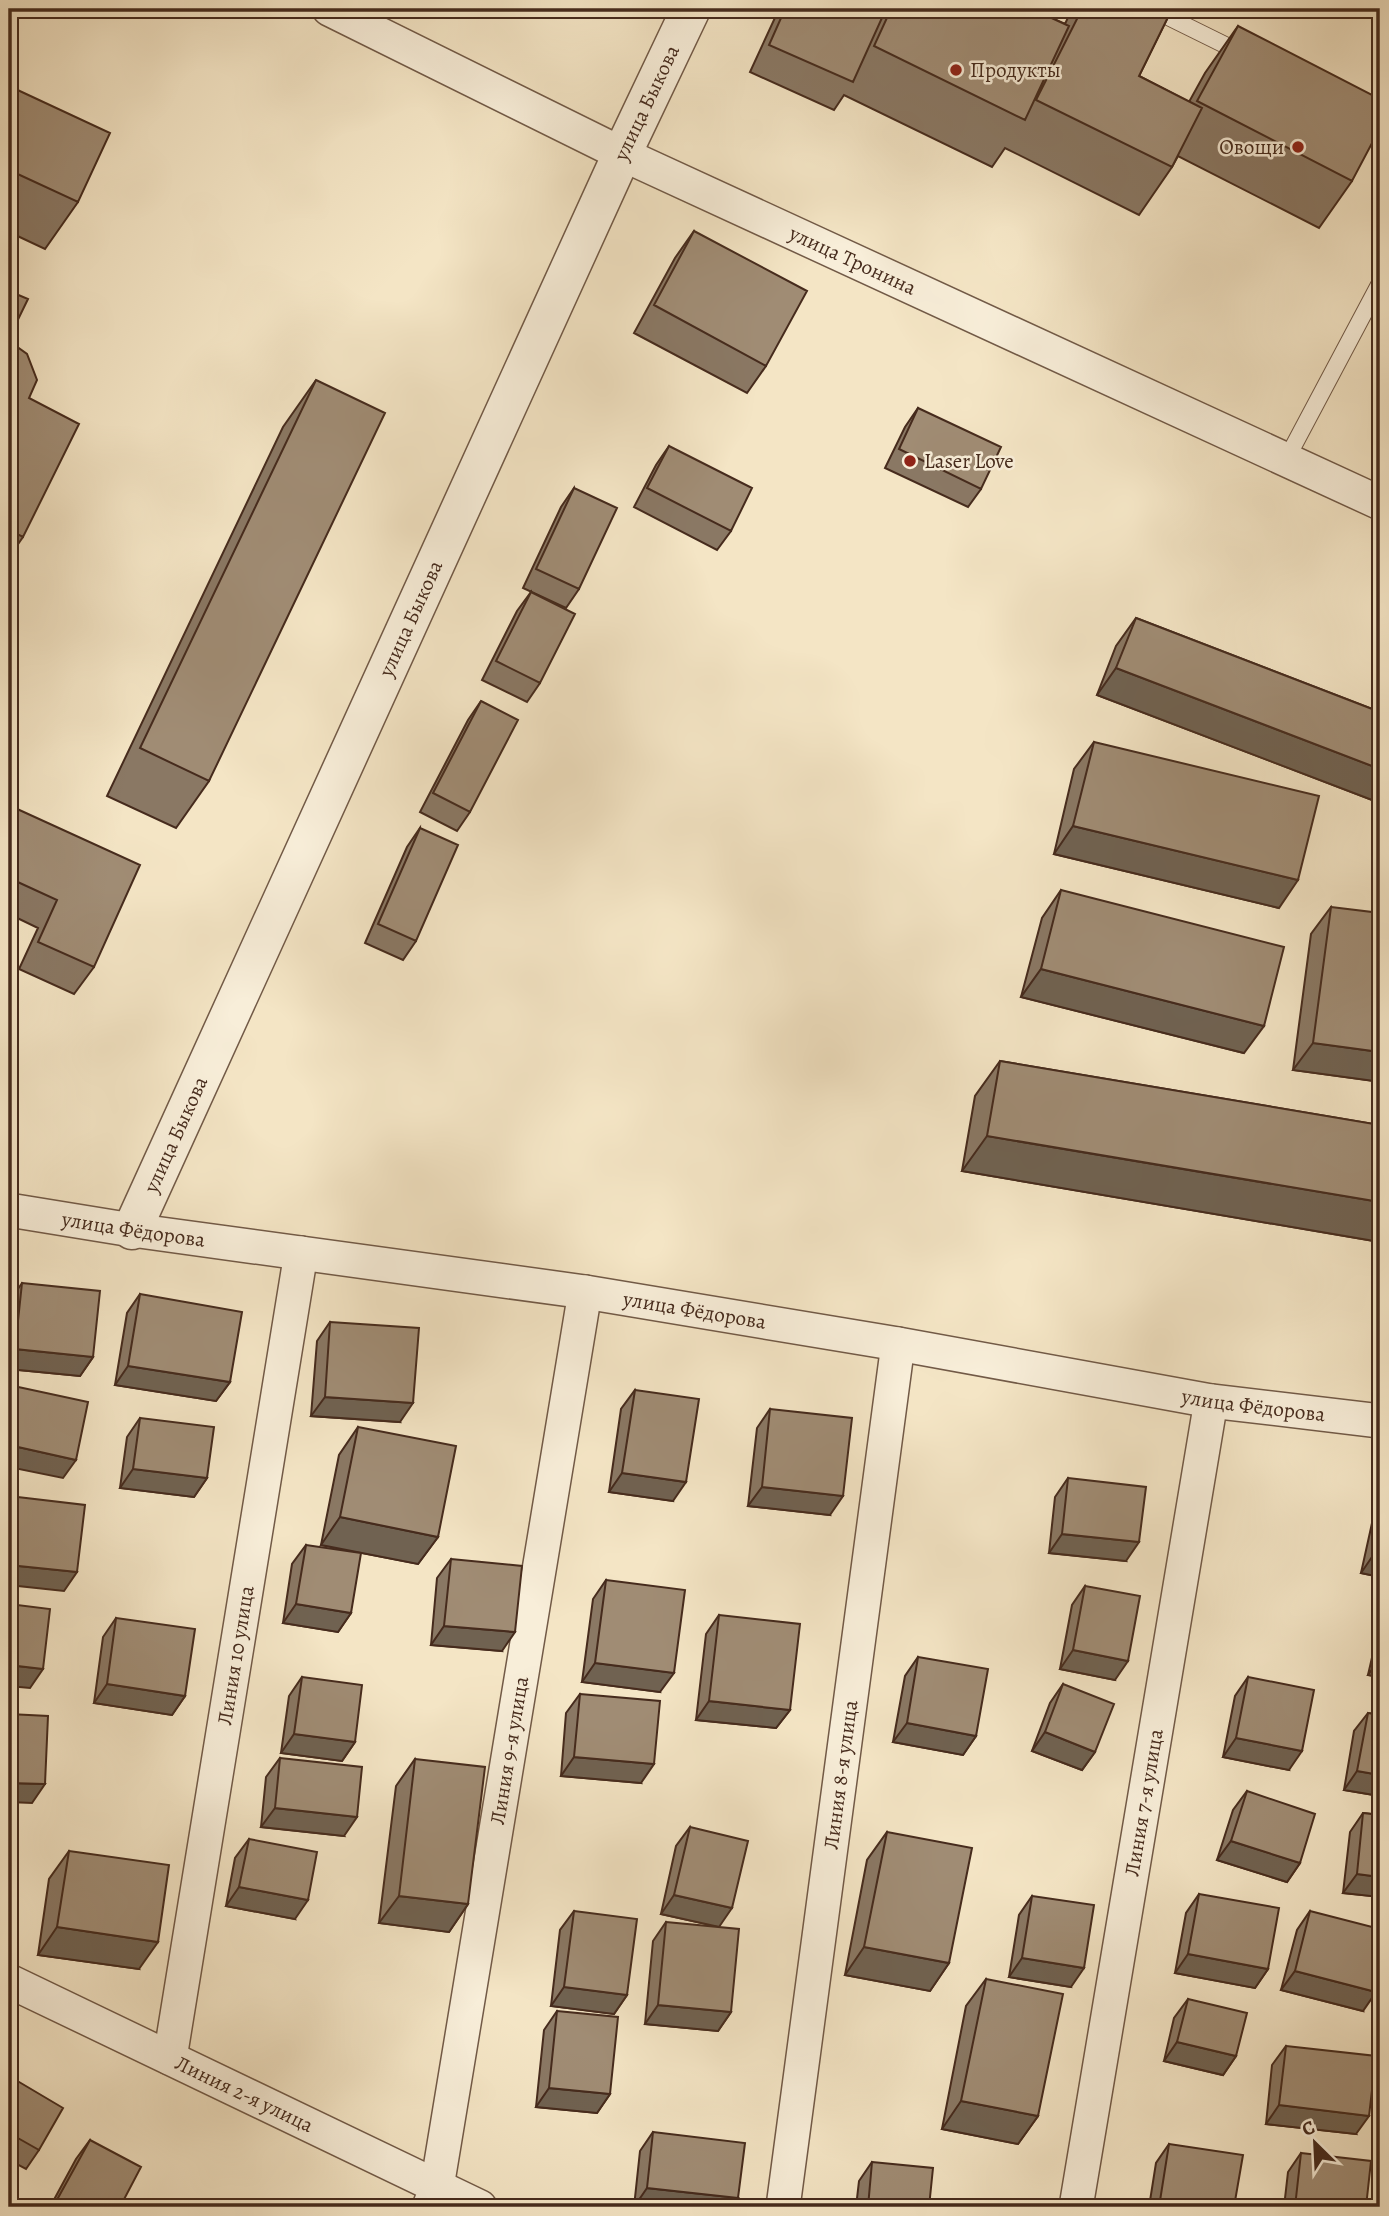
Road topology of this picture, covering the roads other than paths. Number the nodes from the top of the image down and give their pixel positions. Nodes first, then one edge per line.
1 (329, 9) edge
2 (691, 9) edge
3 (1152, 9) edge
4 (1224, 45) edge
5 (622, 154) junction
6 (1380, 283) edge
7 (1286, 460) junction
8 (1380, 503) edge
9 (9, 1213) edge
10 (132, 1230) junction
11 (301, 1253) junction
12 (585, 1292) junction
13 (898, 1344) junction
14 (1211, 1401) junction
15 (1380, 1421) edge
16 (9, 1981) edge
17 (170, 2058) junction
18 (433, 2197) edge
19 (481, 2207) edge
20 (783, 2207) edge
21 (1076, 2207) edge

1 - 5 street, улица Тронина
2 - 5 street, улица Быкова
3 - 4 lane
5 - 7 street, улица Тронина
5 - 10 street, улица Быкова
6 - 7 lane
7 - 8 street, улица Тронина
9 - 10 street, улица Фёдорова
10 - 11 street, улица Фёдорова
11 - 12 street, улица Фёдорова
11 - 17 street, Линия 10 улица
12 - 13 street, улица Фёдорова
12 - 18 street, Линия 9-я улица
13 - 14 street, улица Фёдорова
13 - 20 street, Линия 8-я улица
14 - 15 street, улица Фёдорова
14 - 21 street, Линия 7-я улица
16 - 17 street, Линия 2-я улица
17 - 18 street, Линия 2-я улица
18 - 19 street, Линия 2-я улица

